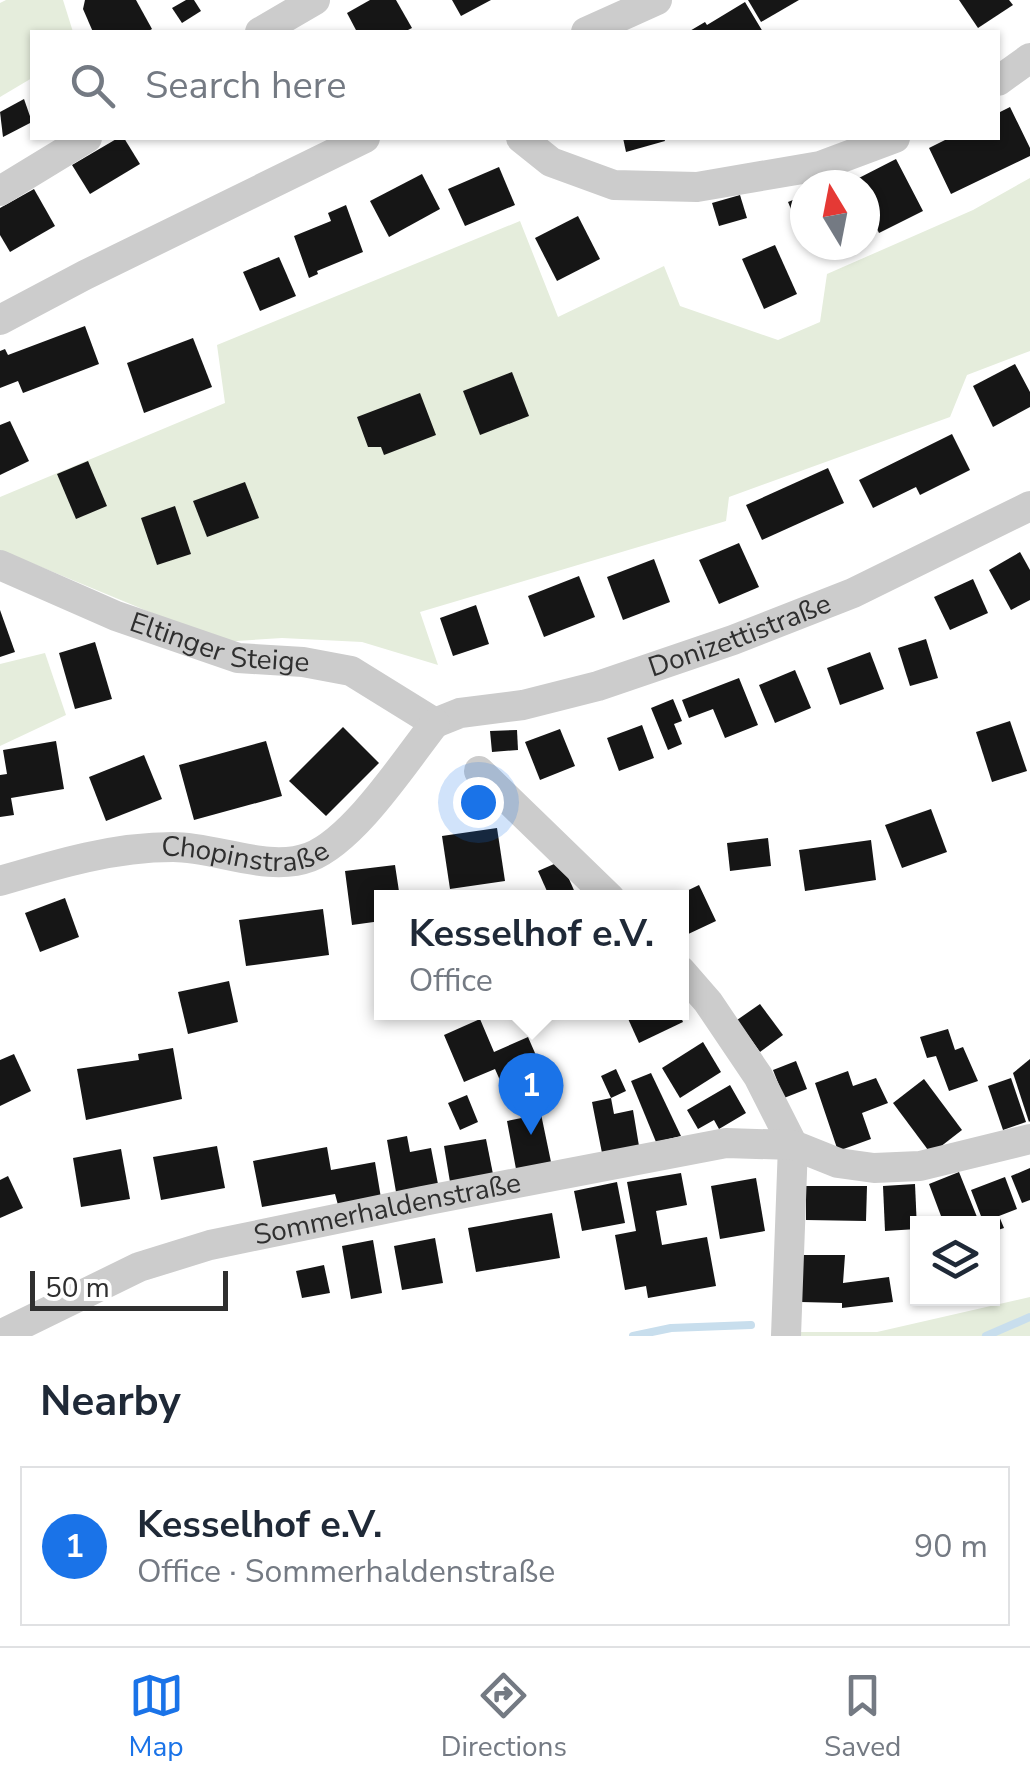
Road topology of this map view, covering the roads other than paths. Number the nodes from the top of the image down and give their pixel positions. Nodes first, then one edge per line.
1 (315, 0) edge
2 (657, 0) edge
3 (263, 30) edge
4 (590, 30) edge
5 (1030, 58) edge
6 (1000, 80) edge
7 (84, 140) edge
8 (361, 140) edge
9 (524, 140) edge
10 (890, 140) edge
11 (0, 191) edge
12 (0, 320) edge
13 (1030, 506) edge
14 (0, 565) edge
15 (435, 722) junction
16 (479, 771) dead end
17 (0, 881) edge
18 (602, 890) edge
19 (689, 980) edge
20 (1030, 1138) edge
21 (792, 1145) junction
22 (0, 1335) edge
23 (786, 1336) edge

1 - 3 street
2 - 4 street
5 - 6 street
7 - 11 street
8 - 12 street
9 - 10 street
13 - 15 street, Donizettistraße
14 - 15 street, Eltinger Steige
15 - 17 street, Chopinstraße
16 - 18 street
19 - 21 street
20 - 21 street, Sommerhaldenstraße
21 - 22 street, Sommerhaldenstraße
21 - 23 street

